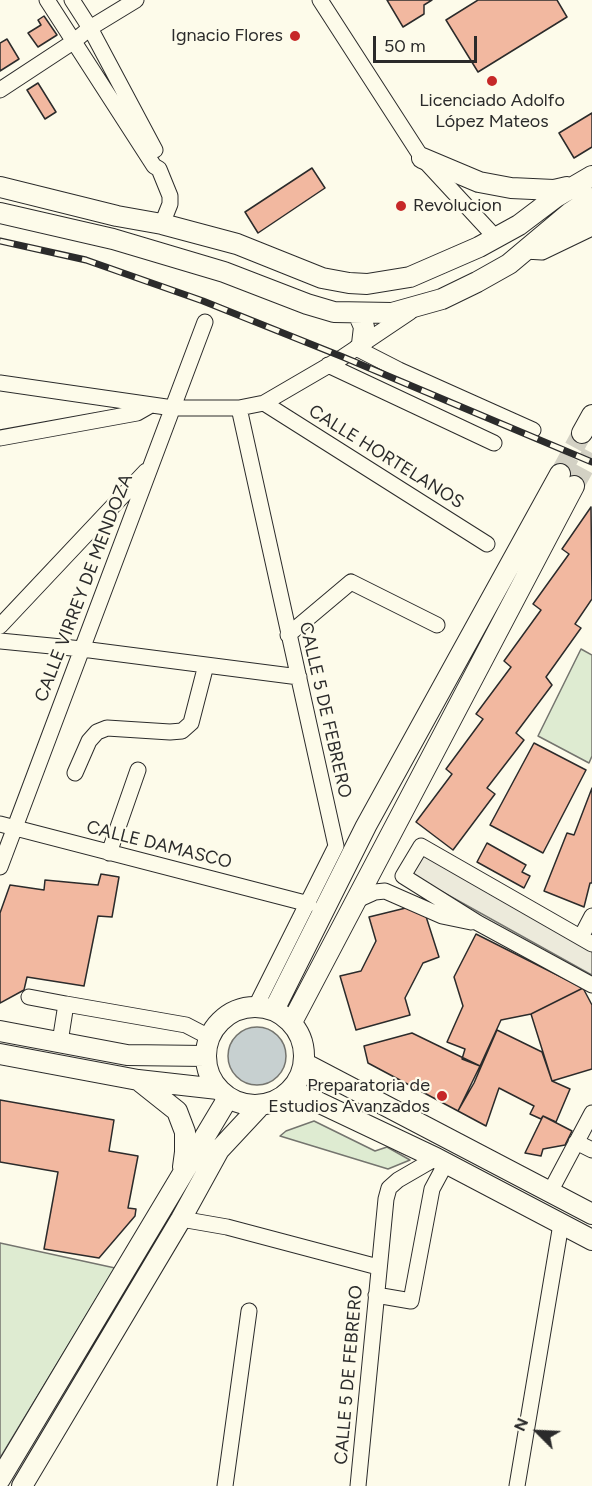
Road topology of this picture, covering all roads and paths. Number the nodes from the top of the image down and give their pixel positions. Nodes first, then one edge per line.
1 (47, 0) edge
2 (72, 0) edge
3 (136, 0) edge
4 (320, 0) edge
5 (90, 28) junction
6 (73, 42) junction
7 (0, 90) edge
8 (422, 158) junction
9 (159, 169) junction
10 (584, 181) edge
11 (0, 188) edge
12 (592, 198) edge
13 (0, 213) edge
14 (592, 215) edge
15 (162, 224) junction
16 (592, 228) edge
17 (496, 238) junction
18 (528, 248) junction
19 (477, 282) junction
20 (416, 307) junction
21 (358, 313) junction
22 (205, 322) dead end
23 (359, 346) junction
24 (328, 365) junction
25 (0, 383) edge
26 (264, 403) junction
27 (151, 405) junction
28 (173, 408) junction
29 (239, 408) junction
30 (592, 415) edge
31 (532, 430) dead end
32 (582, 434) tunnel mouth
33 (0, 438) edge
34 (494, 443) dead end
35 (151, 465) junction
36 (487, 544) dead end
37 (437, 625) dead end
38 (0, 626) edge
39 (288, 635) junction
40 (0, 641) edge
41 (82, 649) junction
42 (206, 665) junction
43 (298, 677) junction
44 (138, 770) dead end
45 (75, 773) dead end
46 (7, 826) edge
47 (109, 853) junction
48 (0, 867) edge
49 (356, 901) junction
50 (309, 904) junction
51 (592, 916) edge
52 (478, 923) junction
53 (586, 941) edge
54 (592, 985) edge
55 (29, 997) dead end
56 (66, 1004) junction
57 (265, 1008) junction
58 (292, 1022) junction
59 (0, 1031) edge
60 (60, 1042) junction
61 (207, 1046) junction
62 (0, 1054) edge
63 (304, 1063) junction
64 (138, 1080) junction
65 (291, 1090) junction
66 (223, 1093) junction
67 (261, 1105) junction
68 (592, 1113) edge
69 (576, 1143) junction
70 (592, 1150) edge
71 (441, 1161) junction
72 (182, 1173) junction
73 (550, 1192) junction
74 (592, 1214) edge
75 (181, 1219) junction
76 (561, 1224) junction
77 (592, 1240) edge
78 (378, 1267) junction
79 (376, 1295) junction
80 (249, 1311) dead end
81 (0, 1479) edge
82 (22, 1486) edge
83 (225, 1486) edge
84 (358, 1486) edge
85 (517, 1486) edge

1 - 6 street
2 - 5 street
3 - 5 street
4 - 8 street
5 - 6 street
5 - 9 street
6 - 7 street
6 - 9 street
8 - 10 main road
8 - 17 street
9 - 15 street
10 - 17 main road
11 - 15 main road
12 - 18 main road
13 - 21 main road
14 - 18 main road
15 - 17 main road
16 - 18 street
17 - 19 main road
18 - 19 main road
19 - 20 main road
20 - 21 main road
20 - 23 street
21 - 23 main road
22 - 28 street, CALLE VIRREY DE MENDOZA
23 - 24 street
23 - 31 street
24 - 26 street
24 - 34 street
25 - 27 street
26 - 29 street
26 - 36 street, CALLE HORTELANOS
27 - 28 street
27 - 33 street
28 - 29 street
28 - 35 street, CALLE VIRREY DE MENDOZA
29 - 39 street, CALLE 5 DE FEBRERO
30 - 32 main road
35 - 38 street
35 - 41 street, CALLE VIRREY DE MENDOZA
37 - 39 street
39 - 43 street, CALLE 5 DE FEBRERO
40 - 41 street
41 - 42 street
41 - 46 street, CALLE VIRREY DE MENDOZA
42 - 43 street
42 - 45 street
43 - 50 street, CALLE 5 DE FEBRERO
44 - 47 street
46 - 47 street, CALLE DAMASCO
46 - 48 street, CALLE VIRREY DE MENDOZA
47 - 50 street, CALLE DAMASCO
49 - 52 street
49 - 57 main road
49 - 58 main road
50 - 57 street, CALLE 5 DE FEBRERO
51 - 53 street
52 - 53 street
52 - 54 street
55 - 56 street
56 - 60 street
56 - 61 street
57 - 58 main road
57 - 61 main road
58 - 63 main road
59 - 60 main road
60 - 61 main road
61 - 66 main road
62 - 64 main road
63 - 65 main road
63 - 73 main road
64 - 66 main road
64 - 72 main road
65 - 67 main road
65 - 71 main road
66 - 67 main road
66 - 72 main road
67 - 75 main road
68 - 69 street
69 - 70 street
69 - 73 street
71 - 76 main road
71 - 78 street, CALLE 5 DE FEBRERO
71 - 79 street
72 - 81 main road
73 - 74 main road
75 - 78 street, CALLE 5 DE FEBRERO
75 - 82 main road
76 - 77 main road
76 - 85 street
78 - 79 street, CALLE 5 DE FEBRERO
79 - 84 street, CALLE 5 DE FEBRERO
80 - 83 street

